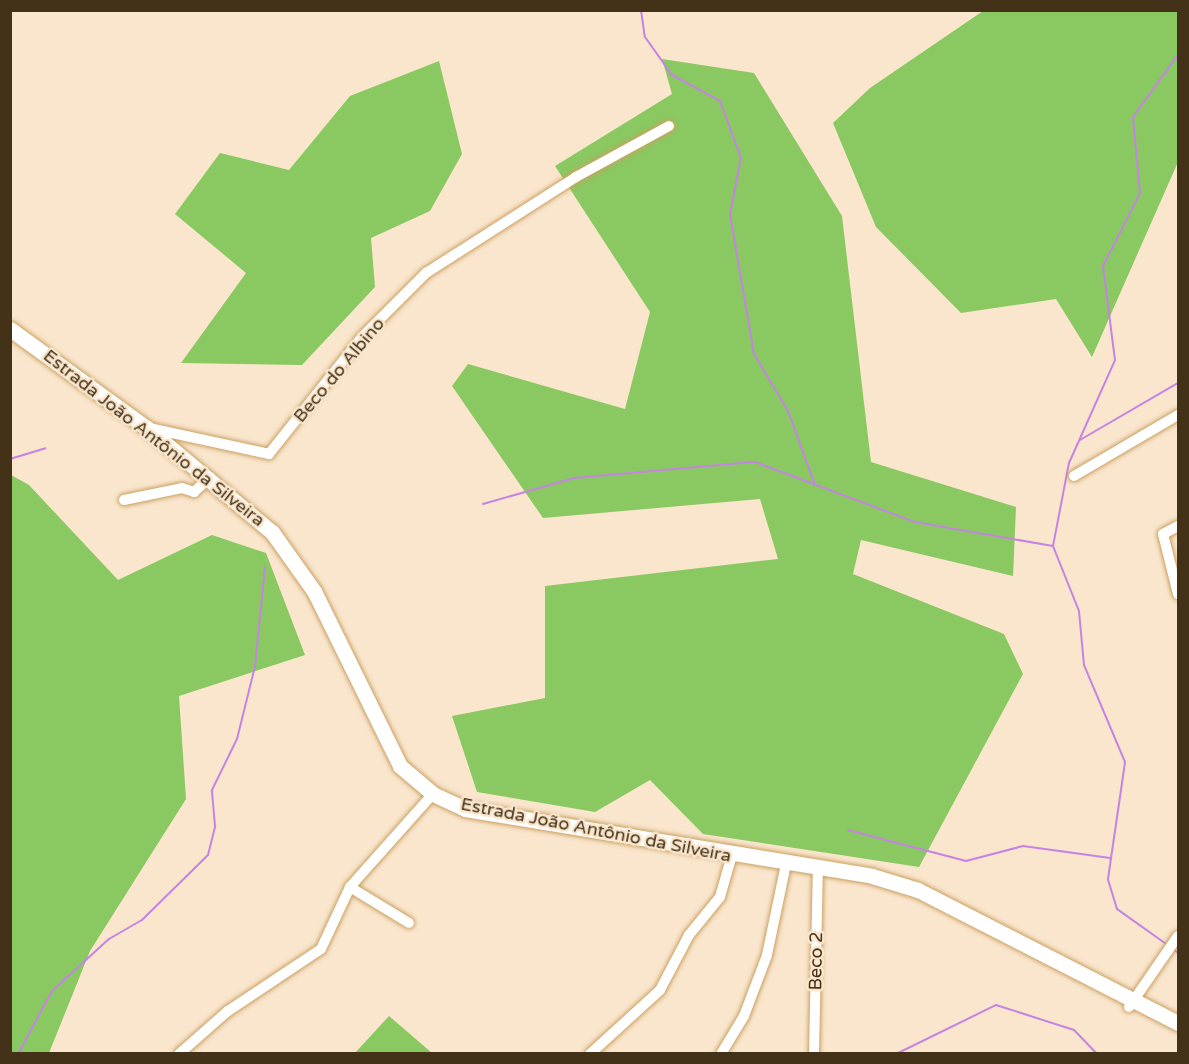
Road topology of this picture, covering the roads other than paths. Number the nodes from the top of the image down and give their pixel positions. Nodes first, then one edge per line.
1 (669, 126) dead end
2 (10, 329) edge
3 (1179, 415) edge
4 (147, 428) junction
5 (1074, 476) dead end
6 (210, 477) junction
7 (124, 500) dead end
8 (1179, 526) edge
9 (1179, 594) edge
10 (433, 794) junction
11 (732, 855) junction
12 (786, 864) junction
13 (818, 868) junction
14 (351, 887) junction
15 (409, 923) dead end
16 (1179, 936) edge
17 (1132, 1003) junction
18 (1179, 1023) edge
19 (1179, 1034) edge
20 (179, 1053) edge
21 (590, 1053) edge
22 (721, 1053) edge
23 (814, 1053) edge

1 - 4 street, Beco do Albino
2 - 4 main road, Estrada João Antônio da Silveira
3 - 5 street
4 - 6 main road, Estrada João Antônio da Silveira
6 - 7 street
6 - 10 main road, Estrada João Antônio da Silveira
8 - 9 street
10 - 11 main road, Estrada João Antônio da Silveira
10 - 14 street
11 - 12 main road, Estrada João Antônio da Silveira
11 - 21 street
12 - 13 main road, Estrada João Antônio da Silveira
12 - 22 street
13 - 17 main road, Estrada João Antônio da Silveira
13 - 23 street, Beco 2
14 - 15 street
14 - 20 street
16 - 17 street
17 - 18 main road, Estrada João Antônio da Silveira
17 - 19 main road, Estrada João Antônio da Silveira

